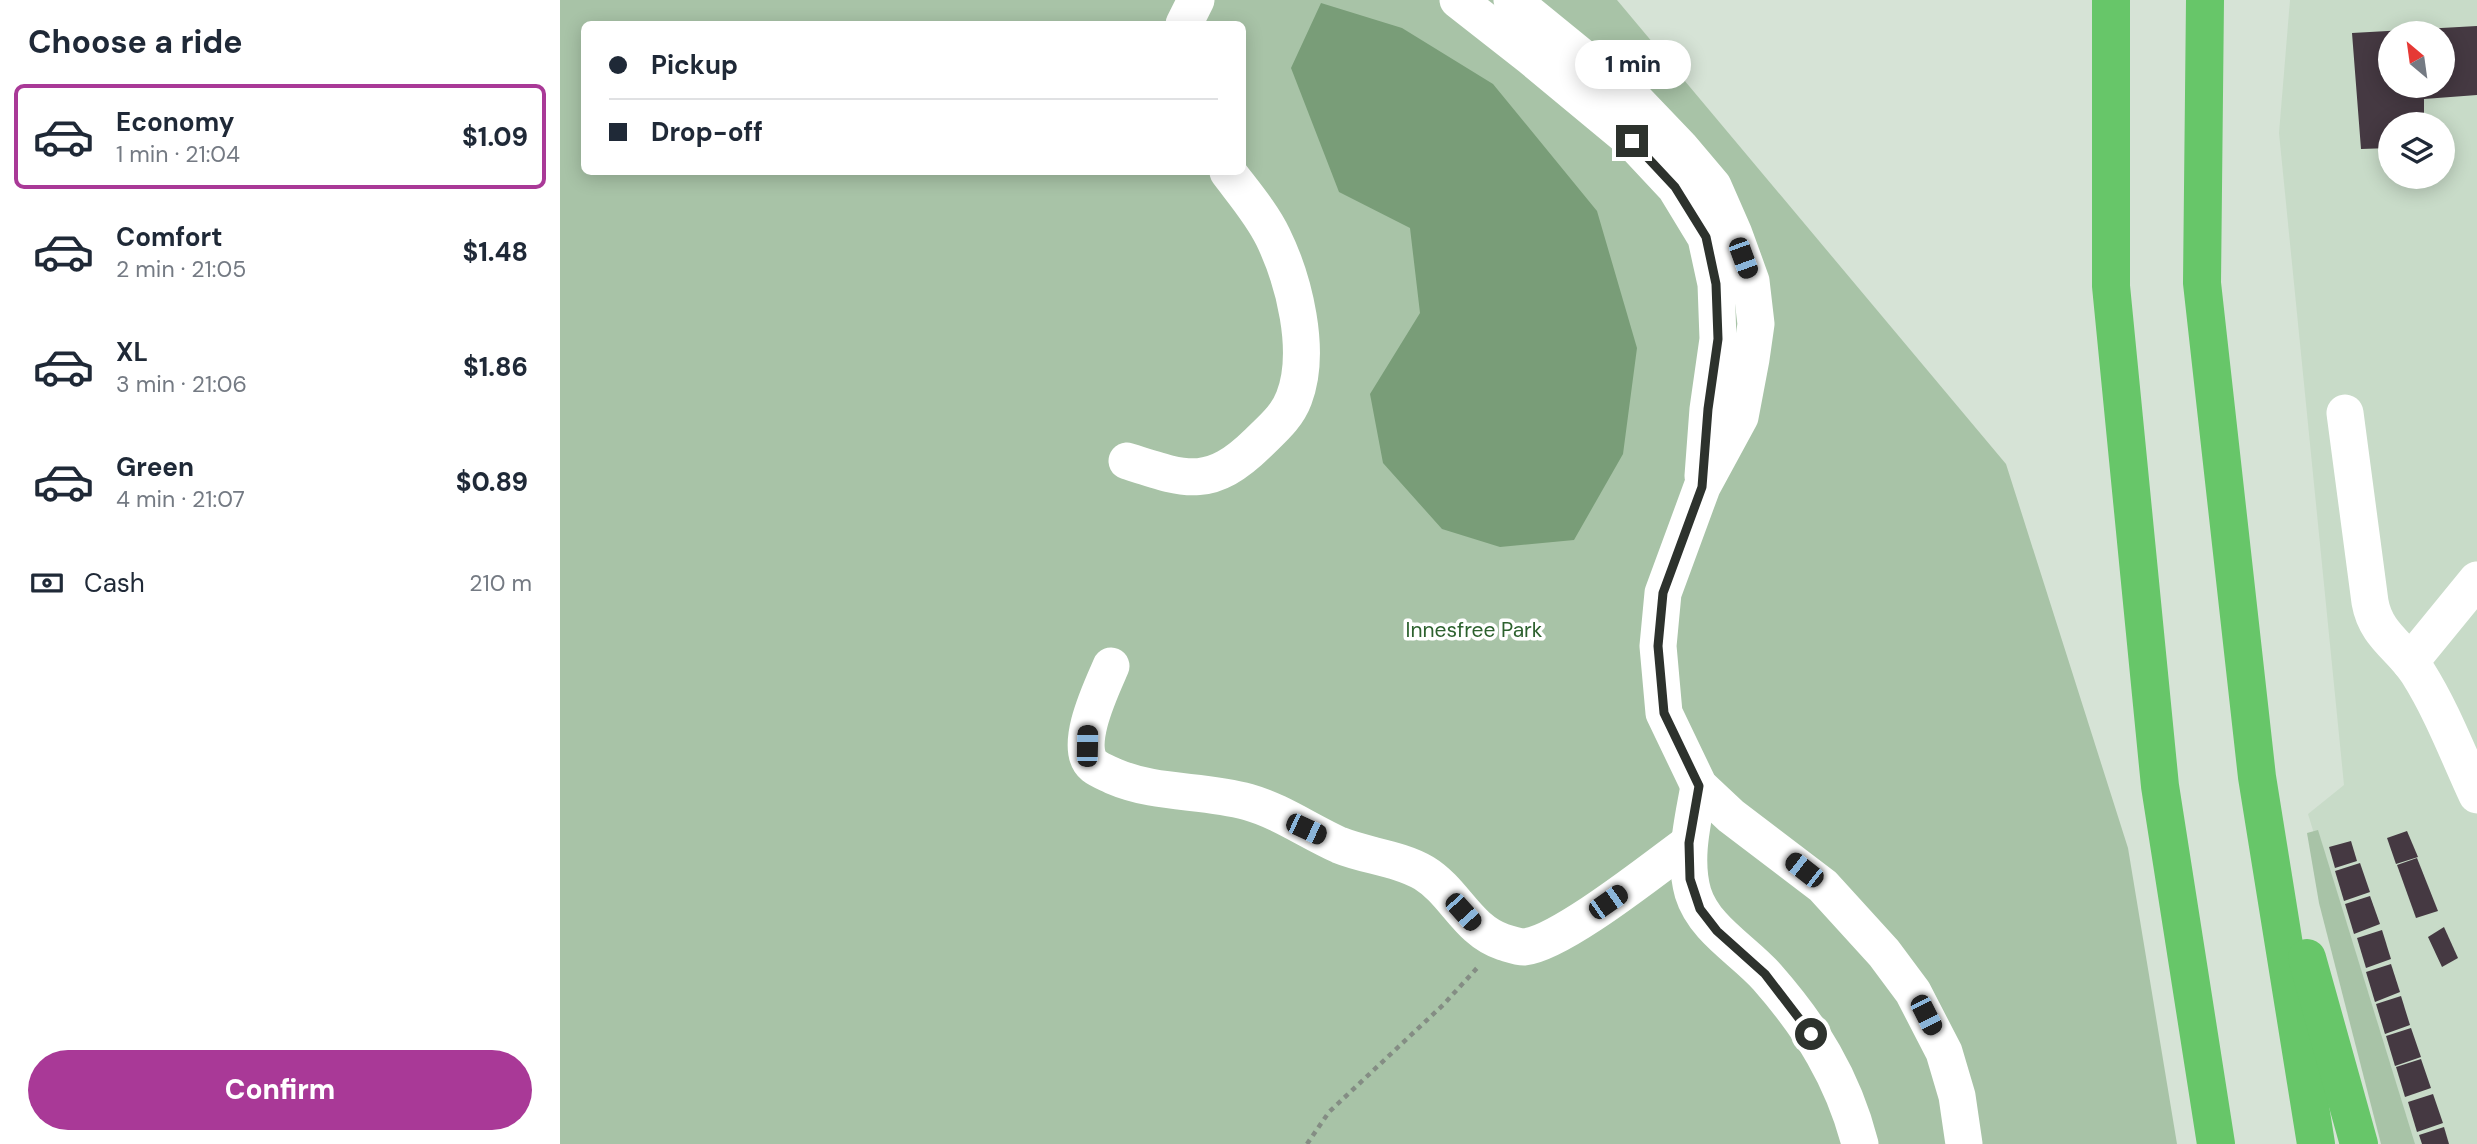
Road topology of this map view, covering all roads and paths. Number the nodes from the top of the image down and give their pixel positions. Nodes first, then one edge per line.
1 (1196, 0) edge
2 (1458, 0) edge
3 (1512, 0) edge
4 (2111, 0) edge
5 (2205, 0) edge
6 (1186, 21) edge
7 (1230, 175) edge
8 (2345, 414) dead end
9 (1127, 461) dead end
10 (1702, 487) junction
11 (2477, 580) edge
12 (2410, 662) junction
13 (1111, 666) dead end
14 (2257, 777) junction
15 (1699, 786) junction
16 (2477, 795) edge
17 (1689, 843) junction
18 (1496, 939) junction
19 (1307, 1144) edge
20 (1860, 1144) edge
21 (1964, 1144) edge
22 (2216, 1144) edge
23 (2316, 1144) edge
24 (2359, 1144) edge

1 - 6 lane
2 - 10 lane
3 - 10 lane
4 - 22 highway
5 - 14 highway
7 - 9 lane
8 - 12 lane
10 - 15 lane
11 - 12 lane
12 - 16 lane
13 - 18 lane
14 - 23 highway
14 - 24 highway
15 - 17 lane
15 - 21 lane
17 - 18 lane
17 - 20 lane
18 - 19 path

